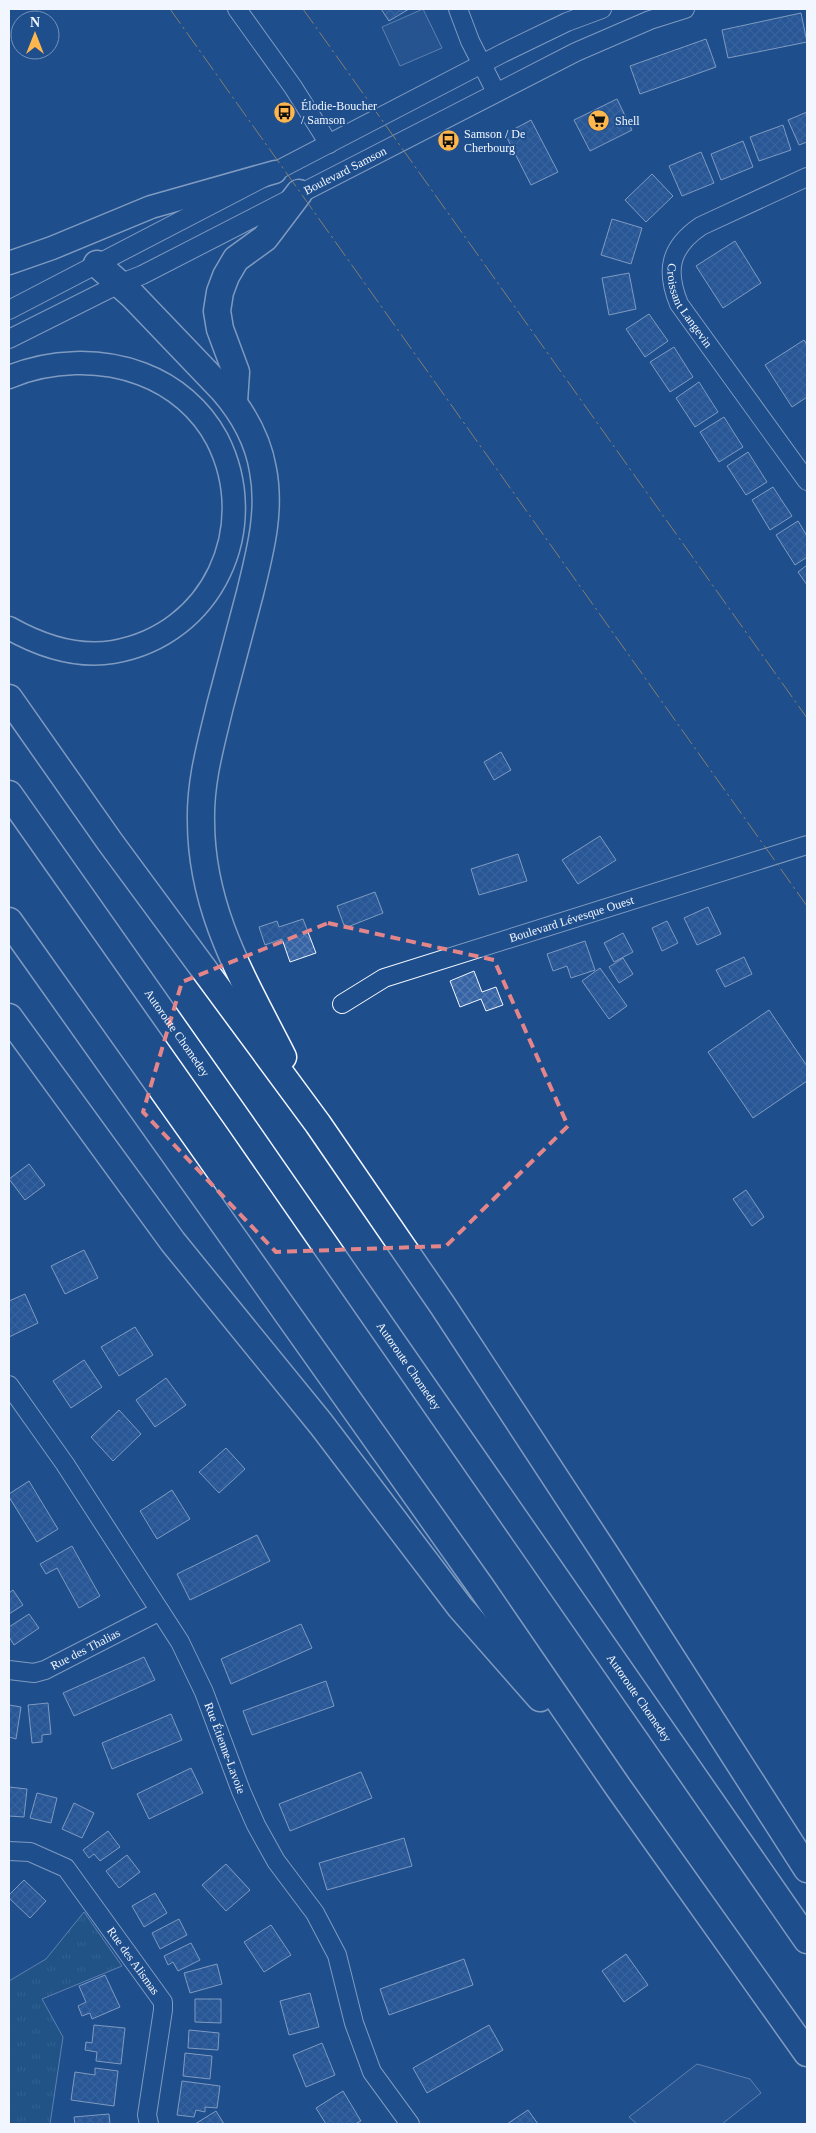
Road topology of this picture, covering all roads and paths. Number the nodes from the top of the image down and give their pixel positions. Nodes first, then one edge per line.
1 (237, 9) edge
2 (458, 9) edge
3 (602, 9) edge
4 (685, 9) edge
5 (482, 64) junction
6 (496, 92) junction
7 (329, 144) junction
8 (275, 172) junction
9 (807, 178) edge
10 (299, 193) junction
11 (9, 263) edge
12 (97, 264) junction
13 (119, 284) junction
14 (9, 310) edge
15 (9, 339) edge
16 (9, 377) edge
17 (234, 402) junction
18 (807, 481) edge
19 (9, 628) edge
20 (9, 698) edge
21 (9, 794) edge
22 (807, 845) edge
23 (9, 921) edge
24 (342, 1004) dead end
25 (9, 1018) edge
26 (318, 1124) junction
27 (9, 1385) edge
28 (160, 1611) junction
29 (9, 1670) edge
30 (618, 1787) junction
31 (9, 1850) edge
32 (807, 1869) edge
33 (807, 1940) edge
34 (807, 2053) edge
35 (149, 2124) edge
36 (410, 2124) edge

1 - 7 street
2 - 5 street
3 - 5 street
4 - 6 street, Boulevard Samson
5 - 6 street
5 - 7 street
6 - 10 street, Boulevard Samson
7 - 8 street
8 - 11 main road
8 - 12 street
9 - 18 street, Croissant Langevin
10 - 13 street, Boulevard Samson
10 - 17 highway
12 - 13 highway
12 - 14 street
13 - 15 street, Boulevard Samson
13 - 17 highway
16 - 19 main road
17 - 26 highway
20 - 26 highway
21 - 33 highway, Autoroute Chomedey
22 - 24 street, Boulevard Lévesque Ouest
23 - 30 highway
25 - 30 highway
26 - 32 highway
27 - 28 street, Rue Étienne-Lavoie
28 - 29 street, Rue des Thalias
28 - 36 street, Rue Étienne-Lavoie
30 - 34 highway
31 - 35 street, Rue des Alismas

